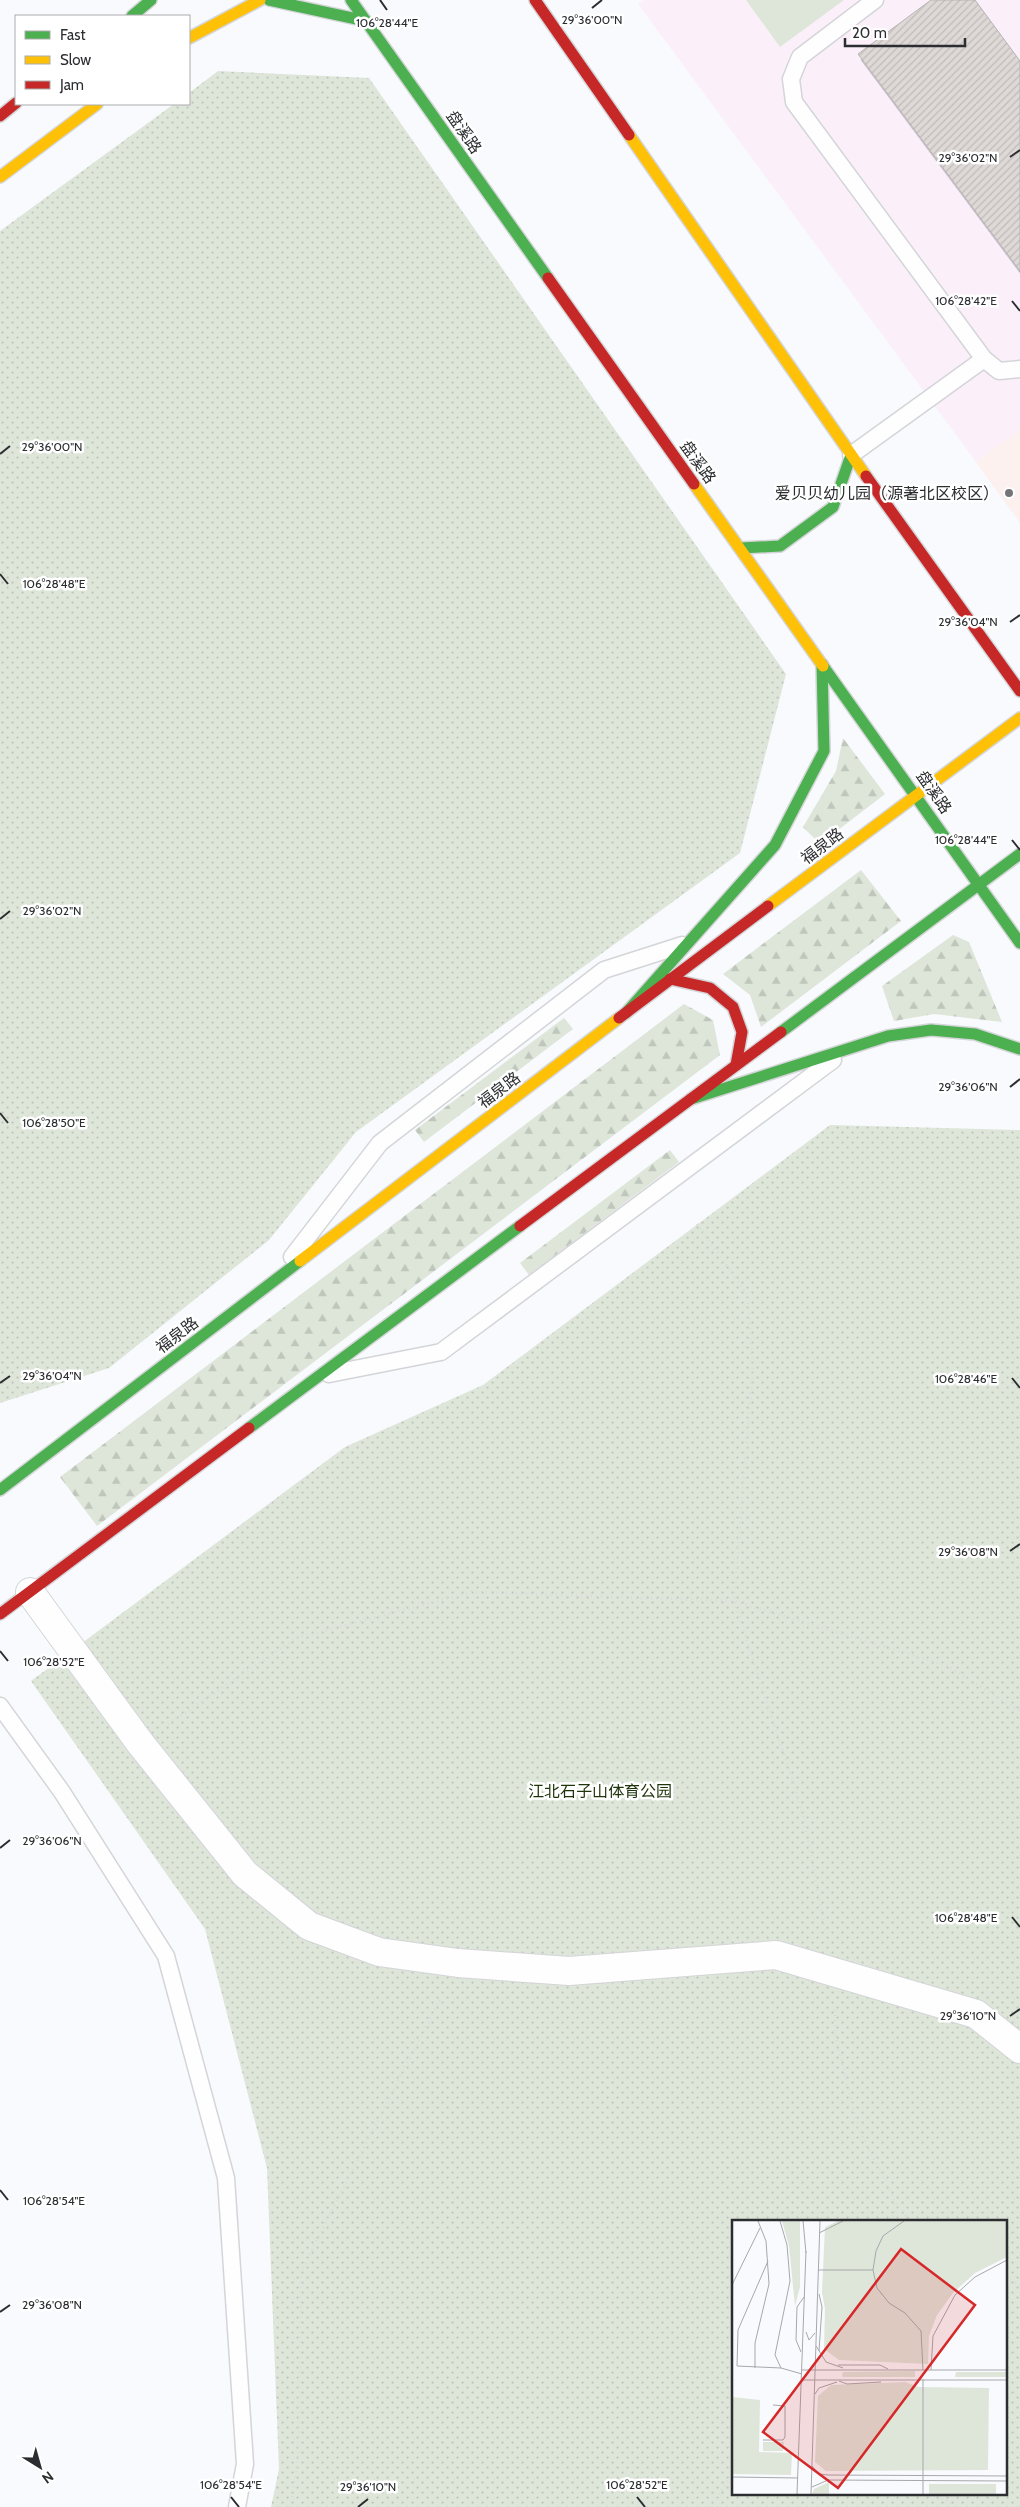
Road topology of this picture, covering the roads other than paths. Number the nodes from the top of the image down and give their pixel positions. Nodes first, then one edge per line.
1 (151, 0) edge
2 (260, 0) edge
3 (269, 0) edge
4 (351, 0) edge
5 (536, 0) edge
6 (875, 0) edge
7 (133, 15) edge
8 (366, 21) junction
9 (190, 37) edge
10 (15, 104) edge
11 (96, 105) edge
12 (0, 116) edge
13 (0, 177) edge
14 (984, 359) junction
15 (1020, 370) edge
16 (851, 455) junction
17 (741, 548) junction
18 (822, 664) junction
19 (1020, 691) edge
20 (1020, 718) edge
21 (916, 796) junction
22 (1020, 854) edge
23 (979, 884) junction
24 (745, 924) junction
25 (689, 943) junction
26 (1020, 943) edge
27 (670, 979) junction
28 (626, 1014) junction
29 (1020, 1049) edge
30 (848, 1050) junction
31 (736, 1065) junction
32 (691, 1099) junction
33 (272, 1283) junction
34 (319, 1376) junction
35 (0, 1490) edge
36 (30, 1592) junction
37 (0, 1614) edge
38 (0, 1706) edge
39 (1020, 2049) edge
40 (237, 2507) edge

1 - 7 main road
2 - 9 main road
3 - 8 main road
4 - 8 main road, 盘溪路
5 - 16 main road
6 - 14 lane
8 - 17 main road, 盘溪路
10 - 12 main road
11 - 13 main road
14 - 15 lane
14 - 16 lane
16 - 17 main road
16 - 19 main road
17 - 18 main road, 盘溪路
18 - 21 main road, 盘溪路
18 - 25 main road
20 - 21 main road, 福泉路
21 - 23 main road, 盘溪路
21 - 24 main road, 福泉路
22 - 23 main road
23 - 26 main road, 盘溪路
23 - 31 main road
24 - 25 lane
24 - 27 main road, 福泉路
25 - 28 main road
25 - 33 lane
27 - 28 main road, 福泉路
27 - 31 main road
28 - 33 main road, 福泉路
29 - 30 main road
30 - 32 main road
30 - 34 lane
31 - 32 main road
32 - 34 main road
33 - 35 main road, 福泉路
34 - 36 main road
36 - 37 main road
36 - 39 street
38 - 40 lane

